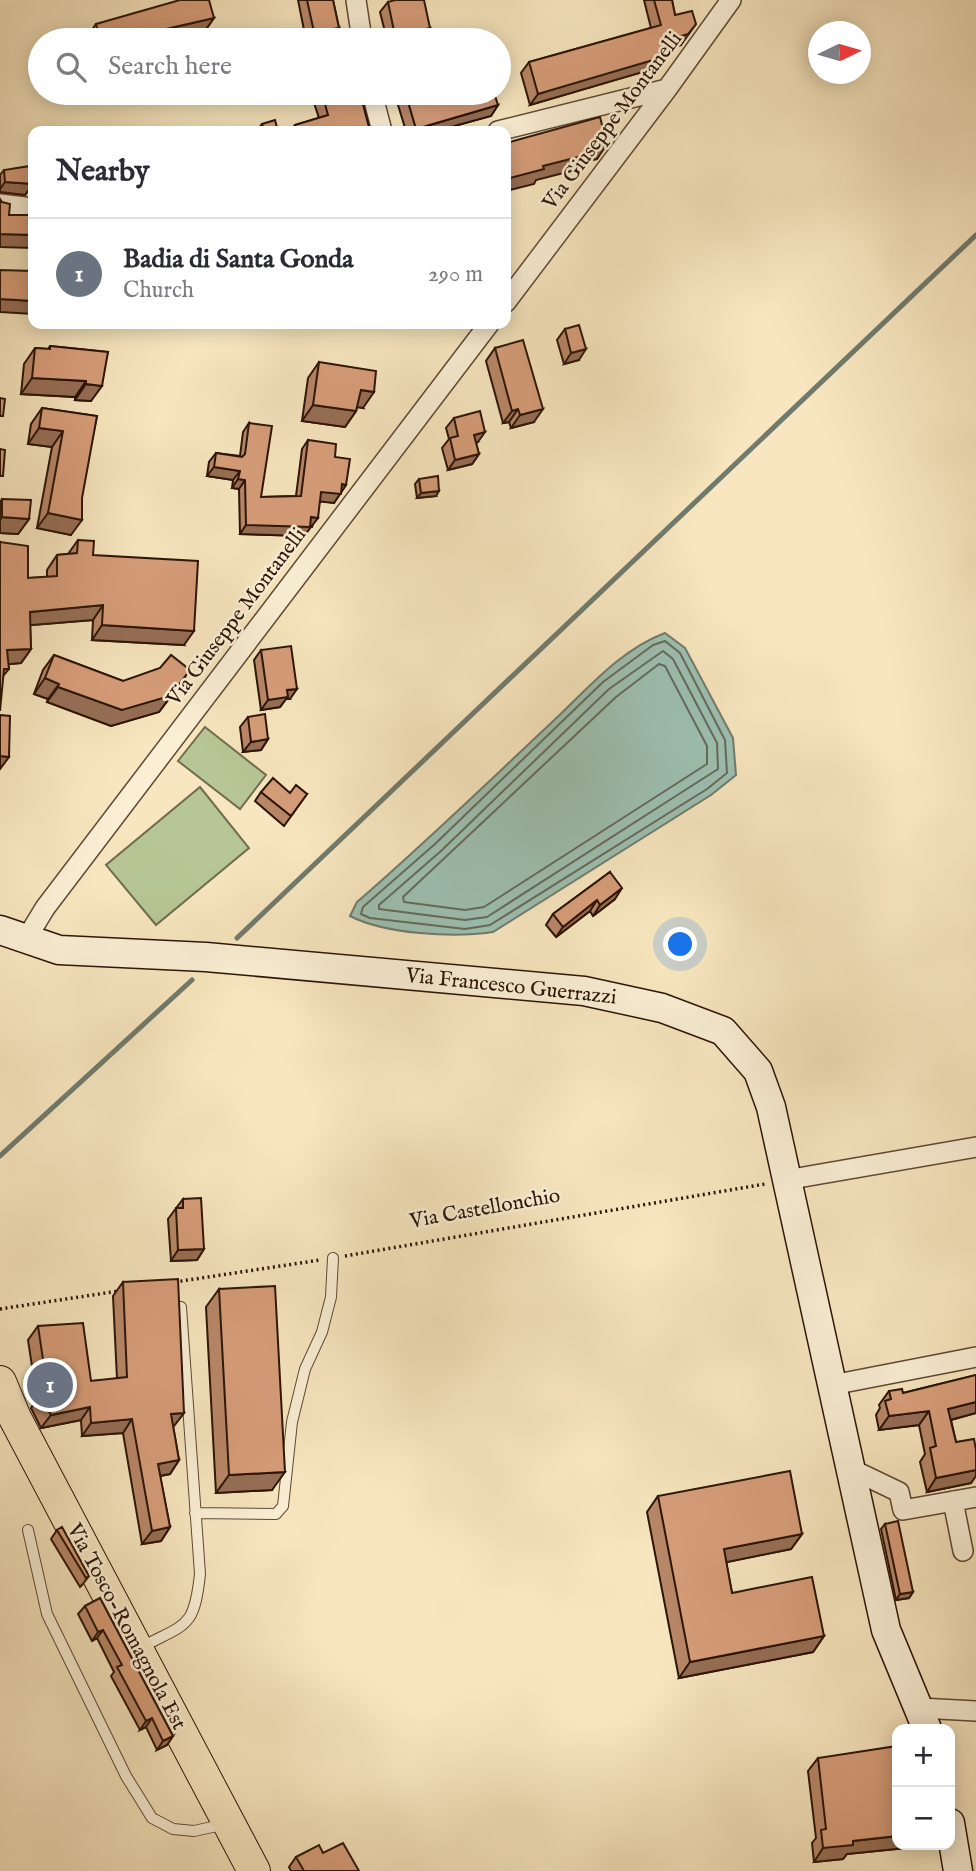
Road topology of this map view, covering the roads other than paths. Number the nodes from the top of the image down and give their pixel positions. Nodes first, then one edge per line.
1 (356, 0) edge
2 (731, 0) edge
3 (360, 28) edge
4 (667, 89) junction
5 (375, 105) edge
6 (381, 126) edge
7 (511, 128) edge
8 (0, 204) edge
9 (28, 207) edge
10 (511, 295) edge
11 (485, 329) edge
12 (7, 935) edge
13 (976, 1147) edge
14 (786, 1180) junction
15 (333, 1258) road end
16 (181, 1307) edge
17 (976, 1357) edge
18 (0, 1382) edge
19 (832, 1385) junction
20 (850, 1469) junction
21 (976, 1497) edge
22 (953, 1501) junction
23 (195, 1513) junction
24 (28, 1530) dead end
25 (963, 1551) dead end
26 (139, 1648) junction
27 (976, 1712) edge
28 (923, 1719) edge
29 (230, 1823) junction
30 (954, 1850) edge
31 (254, 1871) edge
32 (958, 1871) edge

1 - 3 street
2 - 4 street, Via Giuseppe Montanelli
4 - 7 street
4 - 10 street, Via Giuseppe Montanelli
5 - 6 street
8 - 9 street
11 - 12 street, Via Giuseppe Montanelli
12 - 14 main road, Via Francesco Guerrazzi
13 - 14 street
14 - 19 main road, Via Francesco Guerrazzi
15 - 23 lane
16 - 23 lane
17 - 19 street
18 - 26 main road, Via Tosco-Romagnola Est
19 - 20 main road, Via Francesco Guerrazzi
20 - 22 street
20 - 28 main road, Via Francesco Guerrazzi
21 - 22 street
22 - 25 street
23 - 26 lane
24 - 29 lane
26 - 29 main road, Via Tosco-Romagnola Est
27 - 28 street
29 - 31 main road, Via Tosco-Romagnola Est
30 - 32 main road

